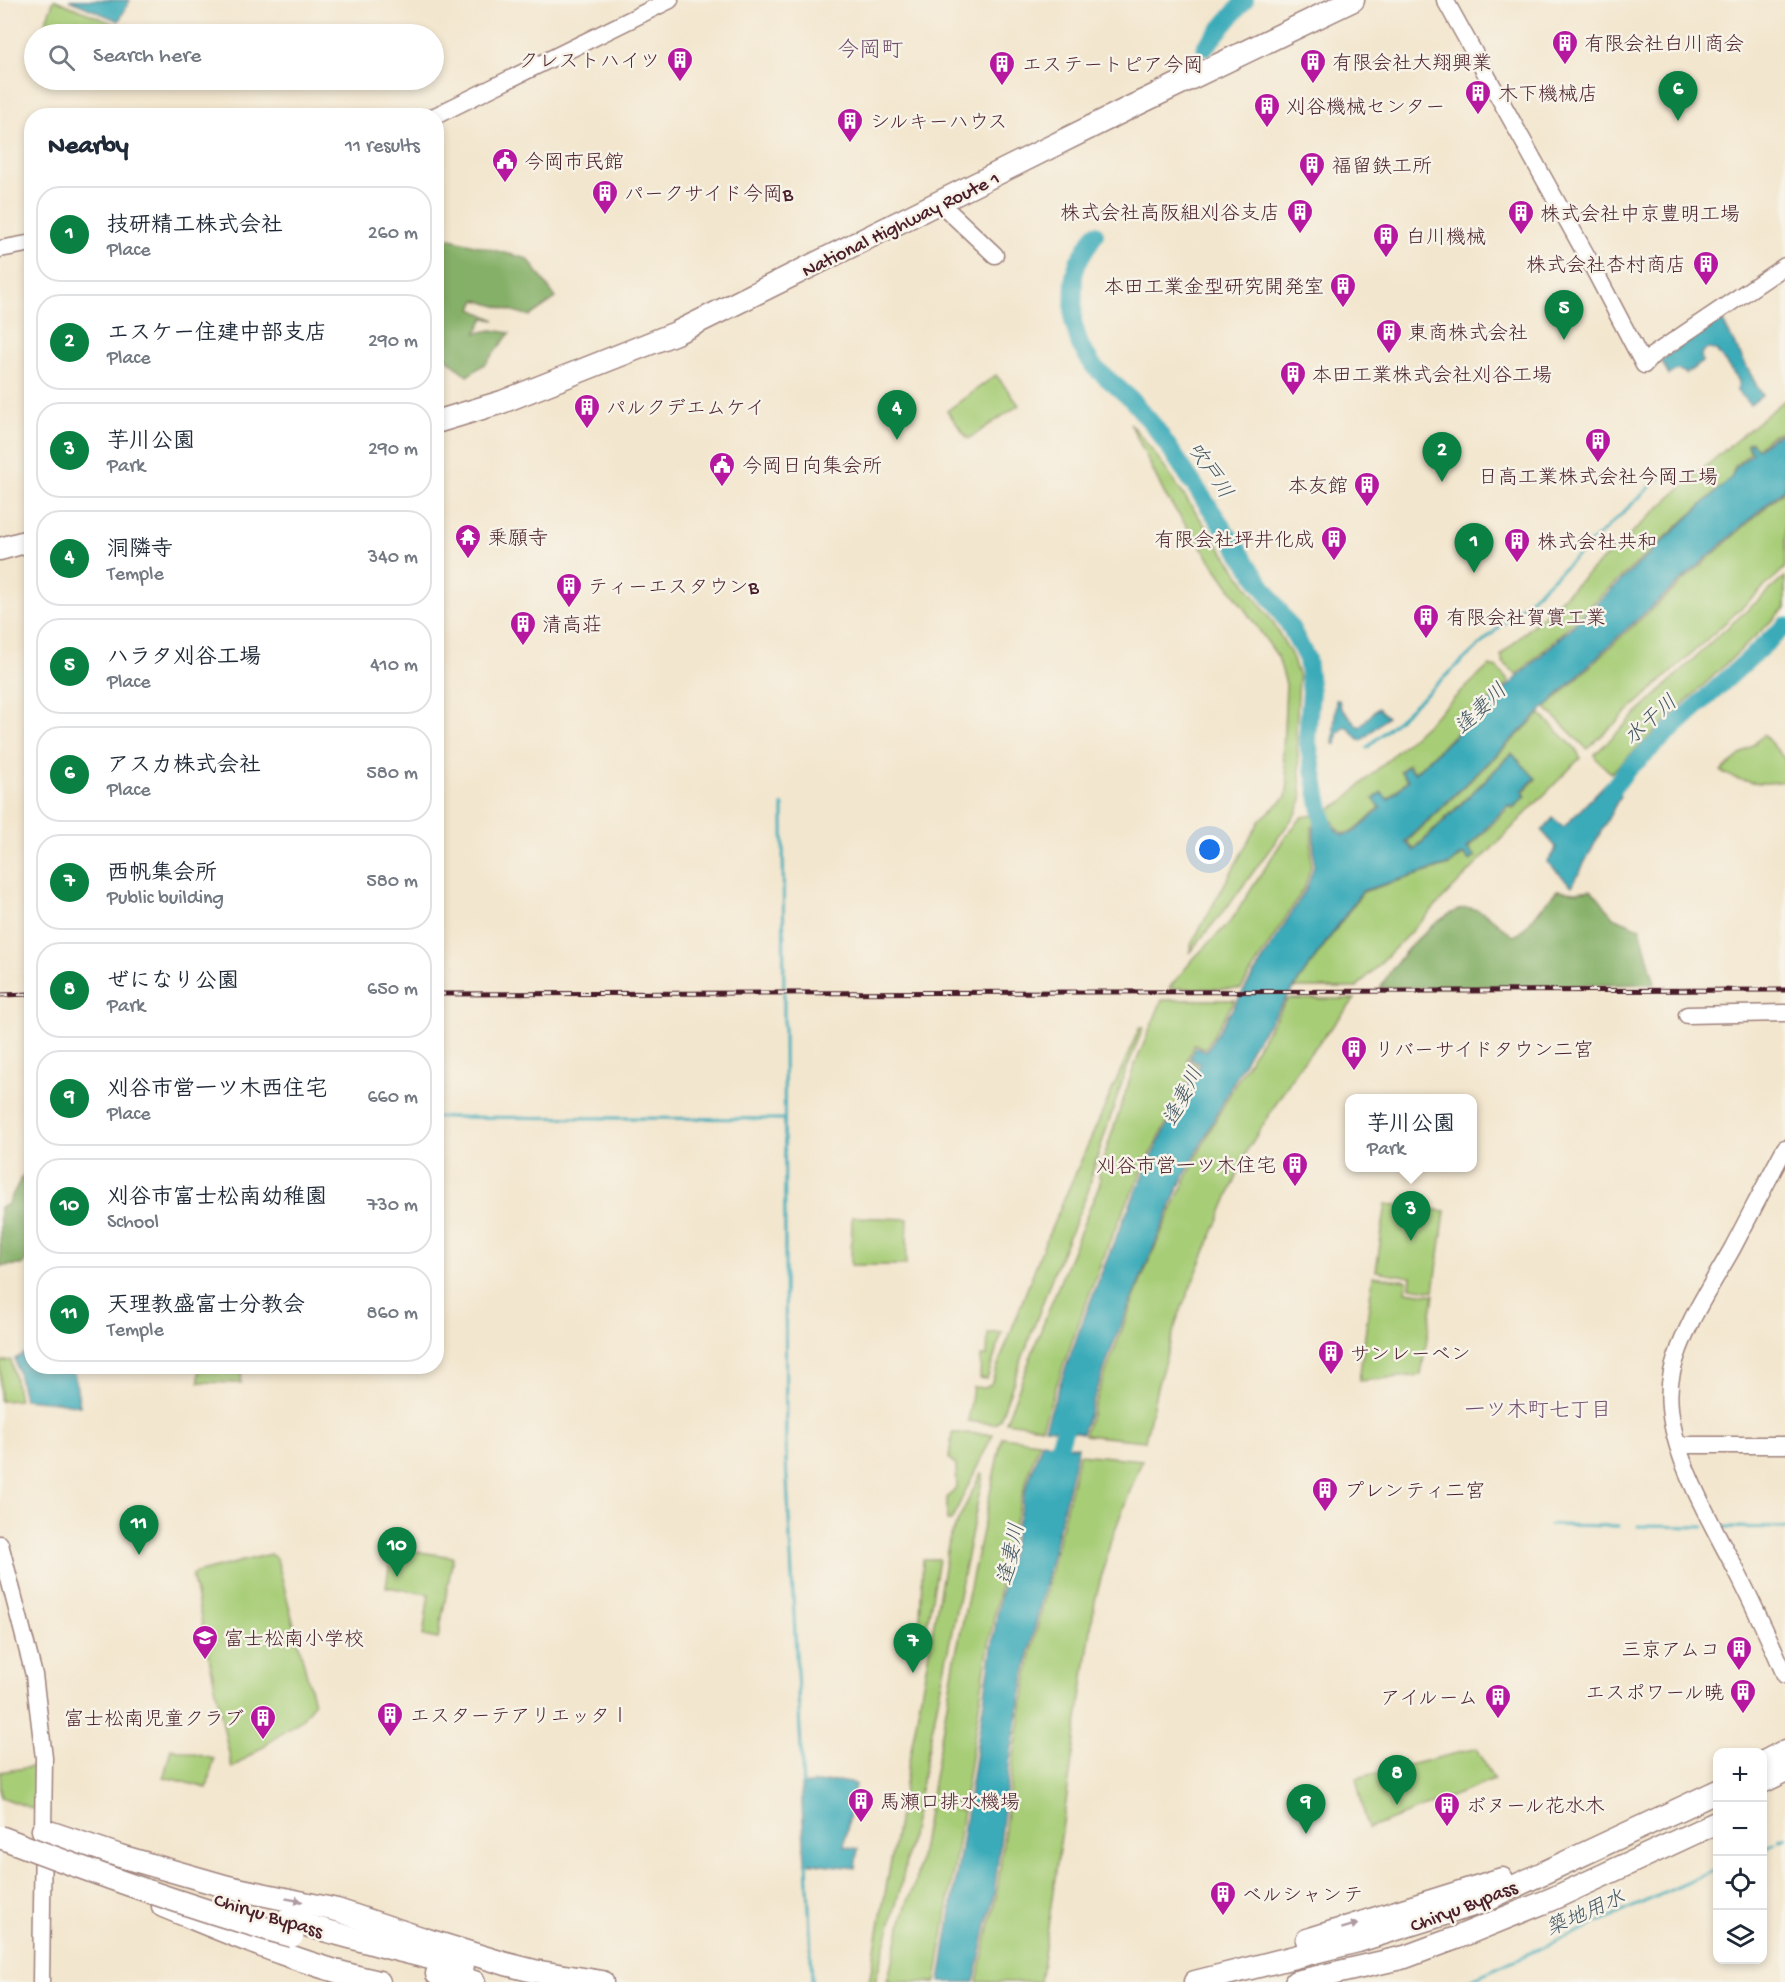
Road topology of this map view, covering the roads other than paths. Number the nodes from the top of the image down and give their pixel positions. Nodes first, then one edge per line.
1 (670, 0) edge
2 (1319, 0) edge
3 (1353, 0) edge
4 (1445, 0) edge
5 (444, 111) edge
6 (940, 203) junction
7 (24, 244) edge
8 (0, 249) edge
9 (995, 255) dead end
10 (1785, 266) edge
11 (444, 406) edge
12 (444, 420) edge
13 (24, 530) edge
14 (0, 537) edge
15 (24, 542) edge
16 (0, 549) edge
17 (1785, 1013) edge
18 (1687, 1015) dead end
19 (1785, 1148) edge
20 (1678, 1445) junction
21 (1785, 1445) edge
22 (0, 1544) edge
23 (1785, 1675) edge
24 (1785, 1751) edge
25 (1785, 1756) edge
26 (1767, 1760) edge
27 (1767, 1765) edge
28 (1785, 1771) edge
29 (1767, 1780) edge
30 (1785, 1788) edge
31 (1713, 1791) edge
32 (1713, 1792) edge
33 (1767, 1797) edge
34 (1713, 1809) edge
35 (0, 1822) edge
36 (1713, 1823) edge
37 (43, 1830) junction
38 (3, 1844) edge
39 (43, 1864) junction
40 (1482, 1909) junction
41 (290, 1928) junction
42 (469, 1976) edge
43 (42, 1982) edge
44 (379, 1982) edge
45 (545, 1982) edge
46 (602, 1982) edge
47 (1196, 1982) edge
48 (1252, 1982) edge
49 (1296, 1982) edge

1 - 5 street
2 - 11 highway, National Highway Route 1
3 - 6 highway, National Highway Route 1
4 - 10 street
6 - 9 street
6 - 12 highway, National Highway Route 1
7 - 8 street
13 - 14 highway
15 - 16 highway
17 - 18 street
19 - 20 street
20 - 21 street
20 - 23 street
22 - 37 street
24 - 26 highway
25 - 27 highway
28 - 29 highway
30 - 33 highway
47 -> 31 highway
32 - 40 highway, Chiryu Bypass
34 - 40 highway, Chiryu Bypass
35 - 41 highway, Chiryu Bypass
36 - 49 highway
37 - 39 street
37 -> 46 highway
38 - 39 street
38 - 41 highway, Chiryu Bypass, bridge
39 - 43 street
39 - 44 highway
40 - 47 highway, Chiryu Bypass
40 - 48 highway, Chiryu Bypass
41 - 42 highway, Chiryu Bypass
42 - 45 highway, Chiryu Bypass

